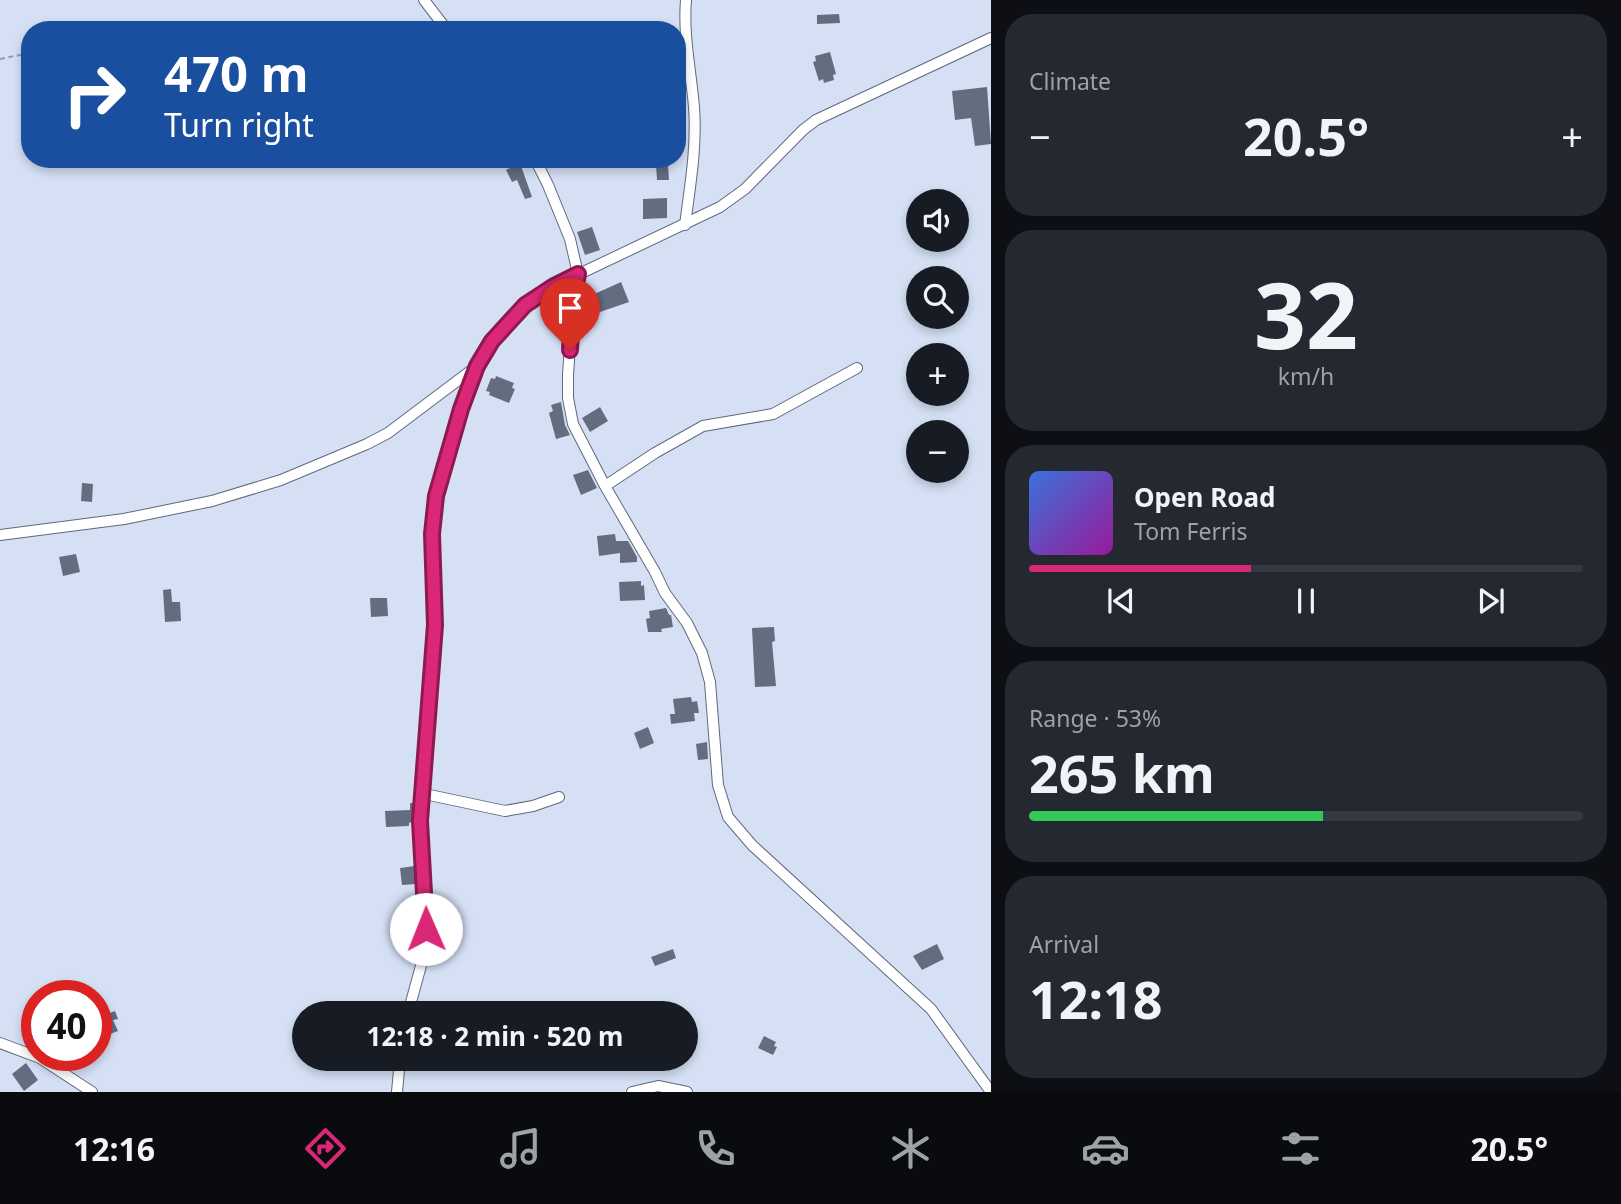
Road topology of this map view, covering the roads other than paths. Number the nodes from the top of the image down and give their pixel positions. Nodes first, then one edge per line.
1 (424, 0) edge
2 (686, 0) edge
3 (440, 21) edge
4 (685, 21) edge
5 (686, 38) edge
6 (991, 38) edge
7 (539, 168) edge
8 (685, 225) junction
9 (578, 274) junction
10 (477, 366) junction
11 (858, 368) dead end
12 (605, 486) junction
13 (0, 535) edge
14 (421, 793) junction
15 (559, 797) dead end
16 (411, 1001) edge
17 (0, 1043) edge
18 (399, 1071) edge
19 (991, 1091) edge
20 (92, 1092) edge
21 (397, 1092) edge
22 (632, 1092) edge
23 (687, 1092) edge

1 - 3 street
2 - 4 street
5 - 8 street
6 - 8 street
7 - 9 street
8 - 9 street
9 - 10 street
9 - 12 street
10 - 13 street
10 - 14 street
11 - 12 street
12 - 19 street
14 - 15 street
14 - 16 street
17 - 20 street
18 - 21 street
22 - 23 street

